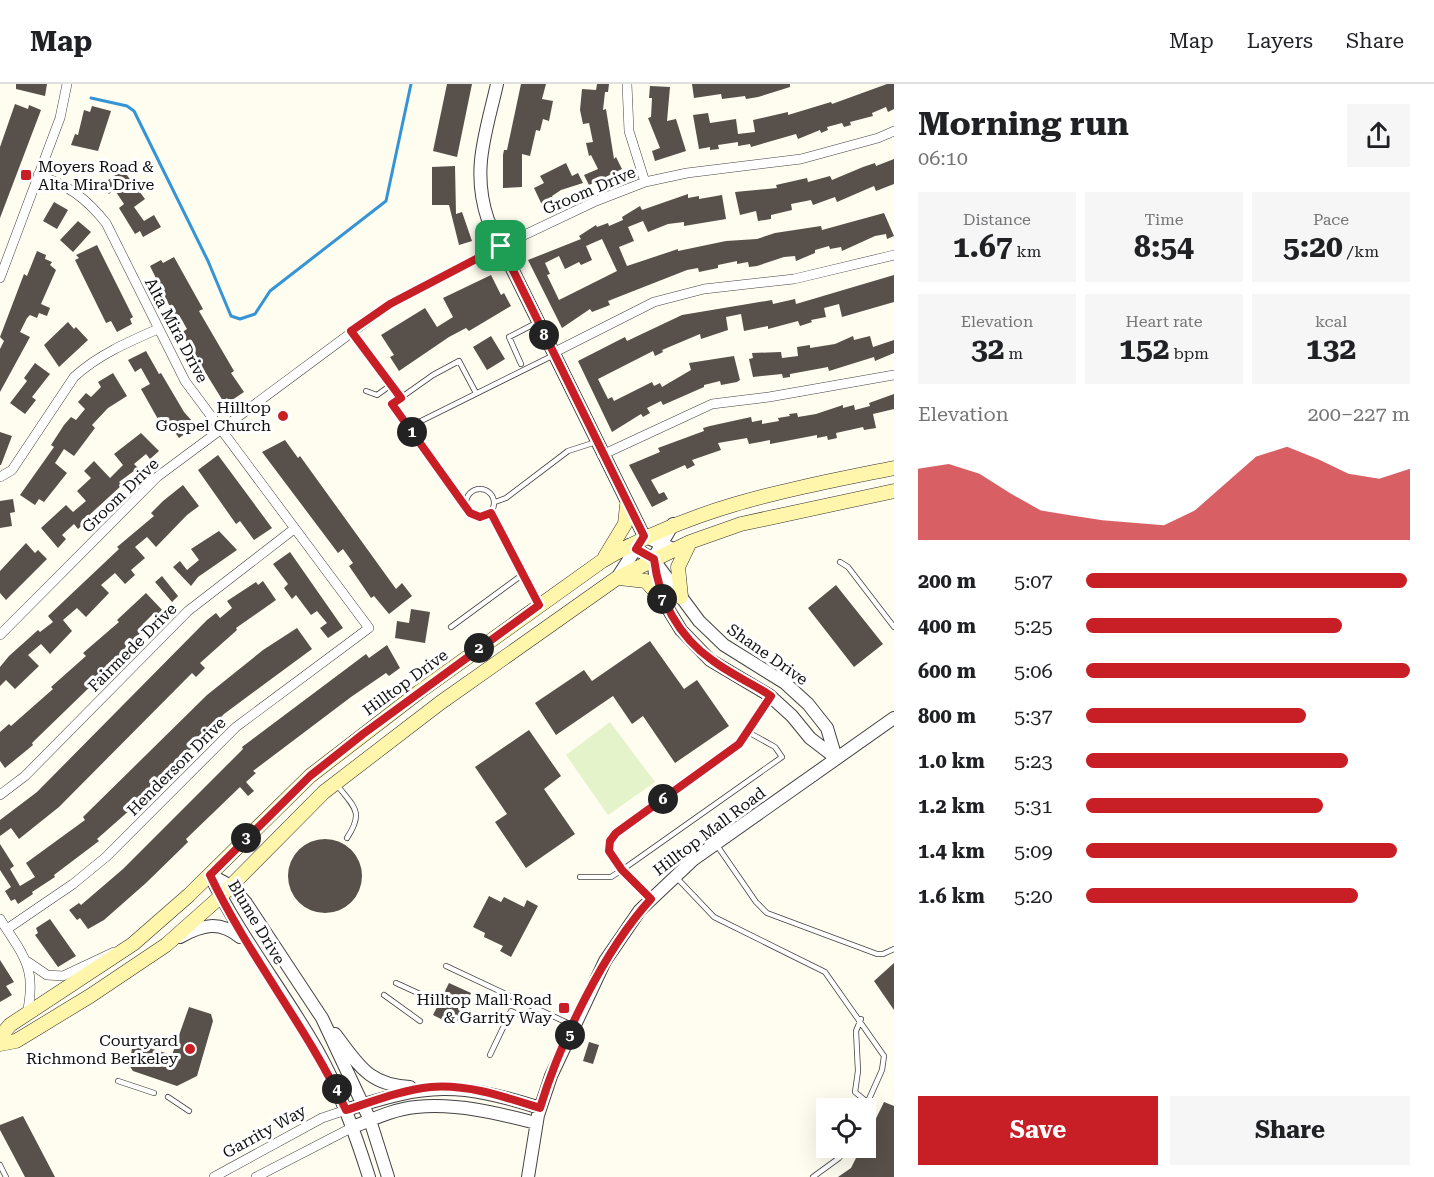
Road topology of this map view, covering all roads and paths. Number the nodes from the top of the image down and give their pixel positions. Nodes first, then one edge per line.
1 (67, 84) edge
2 (497, 84) edge
3 (627, 84) edge
4 (894, 131) edge
5 (38, 175) junction
6 (645, 182) junction
7 (501, 246) junction
8 (894, 255) edge
9 (0, 278) edge
10 (538, 322) junction
11 (158, 329) junction
12 (351, 331) junction
13 (553, 354) junction
14 (521, 364) dead end
15 (894, 375) edge
16 (393, 387) junction
17 (366, 391) dead end
18 (476, 393) junction
19 (401, 398) junction
20 (409, 427) junction
21 (220, 429) junction
22 (596, 442) junction
23 (602, 455) junction
24 (894, 468) edge
25 (0, 477) edge
26 (894, 490) edge
27 (495, 502) junction
28 (465, 503) junction
29 (627, 505) junction
30 (491, 513) junction
31 (673, 524) junction
32 (294, 529) junction
33 (644, 536) junction
34 (690, 542) junction
35 (633, 547) junction
36 (667, 547) junction
37 (654, 559) junction
38 (602, 561) junction
39 (840, 562) dead end
40 (522, 575) junction
41 (617, 578) junction
42 (681, 597) junction
43 (662, 599) junction
44 (539, 605) junction
45 (451, 627) dead end
46 (894, 627) edge
47 (369, 628) joint
48 (0, 635) edge
49 (771, 696) junction
50 (894, 718) edge
51 (748, 732) junction
52 (836, 758) junction
53 (336, 783) junction
54 (0, 795) edge
55 (347, 838) dead end
56 (716, 843) junction
57 (622, 870) junction
58 (210, 875) junction
59 (675, 875) junction
60 (580, 877) dead end
61 (231, 886) junction
62 (220, 897) junction
63 (651, 899) junction
64 (0, 918) edge
65 (7, 929) junction
66 (245, 942) junction
67 (133, 945) junction
68 (166, 945) junction
69 (894, 949) edge
70 (28, 962) junction
71 (447, 966) dead end
72 (396, 983) dead end
73 (384, 995) dead end
74 (431, 999) dead end
75 (27, 1014) junction
76 (322, 1018) junction
77 (861, 1019) junction
78 (420, 1021) dead end
79 (535, 1022) dead end
80 (574, 1026) junction
81 (0, 1037) edge
82 (0, 1044) edge
83 (490, 1055) dead end
84 (118, 1081) dead end
85 (432, 1087) junction
86 (154, 1093) dead end
87 (168, 1097) dead end
88 (862, 1098) edge
89 (869, 1098) edge
90 (363, 1104) junction
91 (540, 1108) junction
92 (346, 1110) junction
93 (189, 1111) dead end
94 (370, 1120) junction
95 (536, 1123) junction
96 (353, 1127) junction
97 (839, 1158) edge
98 (0, 1165) edge
99 (6, 1177) edge
100 (214, 1177) edge
101 (256, 1177) edge
102 (369, 1177) edge
103 (388, 1177) edge
104 (528, 1177) edge
105 (813, 1177) edge

1 - 5 street
2 - 7 street
3 - 6 street
4 - 6 street, Groom Drive
5 - 9 street
5 - 11 street, Alta Mira Drive
6 - 7 street, Groom Drive
7 - 10 street
7 - 12 street, Groom Drive
8 - 13 street
10 - 13 street
10 - 14 lane
11 - 21 street, Alta Mira Drive
11 - 25 street
12 - 16 street
12 - 21 street, Groom Drive
13 - 18 lane
13 - 22 street
15 - 23 street
16 - 17 lane
16 - 19 lane
18 - 19 lane
18 - 20 lane
19 - 20 lane
20 - 28 lane
21 - 32 street, Alta Mira Drive
21 - 48 street, Groom Drive
22 - 23 street
22 - 27 lane
23 - 29 street
24 - 31 main road, Hilltop Drive
26 - 34 main road
27 - 28 lane
27 - 30 lane
28 - 30 lane
29 - 33 street
29 - 38 main road
30 - 40 lane
31 - 33 main road, Hilltop Drive
31 - 36 street
32 - 47 street, Alta Mira Drive
32 - 54 street, Fairmede Drive
33 - 35 main road, Hilltop Drive
33 - 36 street
34 - 36 main road
34 - 42 main road
35 - 37 street, Shane Drive
35 - 38 main road, Hilltop Drive
35 - 41 street
36 - 37 main road
37 - 41 main road
37 - 42 street, Shane Drive
37 - 43 street, Shane Drive
38 - 44 main road, Hilltop Drive
39 - 46 lane
40 - 44 lane
40 - 45 lane
41 - 43 main road
41 - 53 main road
42 - 52 street, Shane Drive
43 - 49 street, Shane Drive
44 - 58 main road, Hilltop Drive
47 - 65 street, Henderson Drive
49 - 51 lane
49 - 52 street, Shane Drive
50 - 52 street, Hilltop Mall Road
51 - 57 lane
51 - 57 lane
52 - 56 street, Hilltop Mall Road
53 - 55 lane
53 - 61 main road
56 - 59 street, Hilltop Mall Road
56 - 69 lane
57 - 60 lane
57 - 63 lane
58 - 61 street, Blume Drive
58 - 62 street, Blume Drive
58 - 67 main road, Hilltop Drive
59 - 63 street, Hilltop Mall Road
59 - 77 lane
61 - 62 main road
61 - 76 street, Blume Drive
62 - 66 street, Blume Drive
62 - 68 main road
63 - 80 street, Hilltop Mall Road
64 - 65 street
65 - 70 street
66 - 68 street
66 - 92 street, Blume Drive
67 - 70 street
67 - 75 main road, Hilltop Drive
68 - 82 main road
70 - 75 street
71 - 80 lane
72 - 74 lane
73 - 78 lane
75 - 81 main road, Hilltop Drive
76 - 85 street
76 - 90 street, Blume Drive
77 - 88 lane
77 - 89 lane
79 - 83 lane
80 - 91 street, Hilltop Mall Road
84 - 86 lane
85 - 90 street, Garrity Way
85 - 91 street, Garrity Way
87 - 93 lane
90 - 92 street, Garrity Way
90 - 94 street, Blume Drive
91 - 95 street, Hilltop Mall Road
92 - 96 street, Blume Drive
92 - 100 street, Garrity Way
94 - 95 street
94 - 96 street
94 - 103 street, Blume Drive
95 - 104 street, Hilltop Mall Road
96 - 101 street
96 - 102 street, Blume Drive
97 - 105 lane
98 - 99 lane

